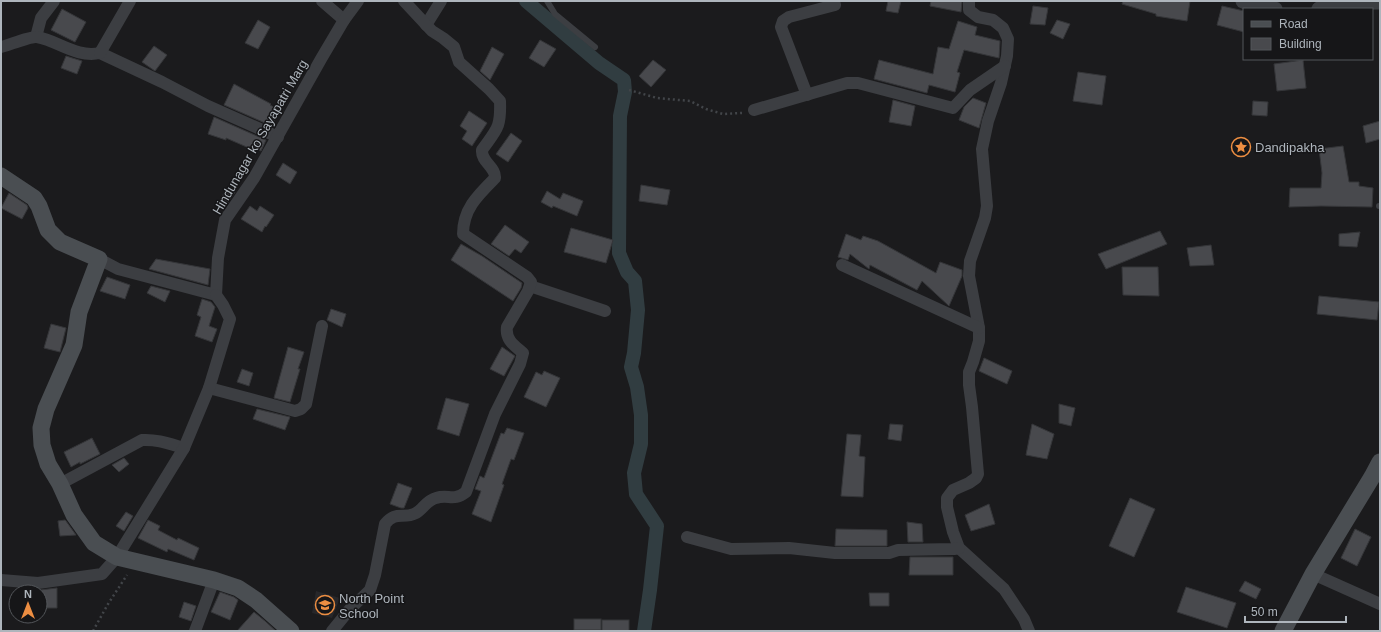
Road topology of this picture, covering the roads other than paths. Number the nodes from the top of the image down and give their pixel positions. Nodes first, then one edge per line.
1 (54, 1) edge
2 (130, 1) edge
3 (322, 1) edge
4 (358, 1) edge
5 (404, 1) edge
6 (442, 1) edge
7 (547, 1) edge
8 (834, 1) edge
9 (969, 1) edge
10 (1243, 1) edge
11 (1380, 2) edge
12 (1270, 8) edge
13 (1325, 8) edge
14 (344, 20) junction
15 (426, 25) junction
16 (36, 37) junction
17 (1, 47) edge
18 (595, 47) dead end
19 (100, 53) junction
20 (1005, 66) junction
21 (807, 95) junction
22 (754, 110) road end
23 (278, 137) junction
24 (1, 176) edge
25 (99, 259) junction
26 (842, 265) dead end
27 (530, 286) junction
28 (216, 295) junction
29 (605, 311) dead end
30 (322, 326) dead end
31 (979, 328) junction
32 (209, 388) junction
33 (184, 448) junction
34 (1378, 473) edge
35 (60, 484) junction
36 (687, 537) dead end
37 (959, 548) junction
38 (117, 557) junction
39 (1313, 574) junction
40 (1, 580) edge
41 (214, 580) junction
42 (1380, 604) edge
43 (195, 631) edge
44 (291, 631) edge
45 (332, 631) edge
46 (1029, 631) edge
47 (1284, 631) edge

1 - 16 street
2 - 19 street
3 - 14 street
4 - 14 street, Hindunagar ko Sayapatri Marg
5 - 15 street
6 - 15 street
7 - 18 lane
8 - 21 street
9 - 20 street
10 - 12 street
11 - 13 street
14 - 23 street, Hindunagar ko Sayapatri Marg
15 - 27 street
16 - 17 street
16 - 19 street
19 - 23 street
20 - 21 street
20 - 31 street
21 - 22 street
23 - 28 street, Hindunagar ko Sayapatri Marg
24 - 25 main road
25 - 28 street
25 - 35 main road
26 - 31 street
27 - 29 street
27 - 45 street
28 - 32 street
30 - 32 street
31 - 37 street
32 - 33 street
33 - 35 street
33 - 38 street
34 - 39 main road
35 - 38 main road
36 - 37 street
37 - 46 street
38 - 40 street
38 - 41 main road
39 - 42 street
39 - 47 main road
41 - 43 street
41 - 44 main road

